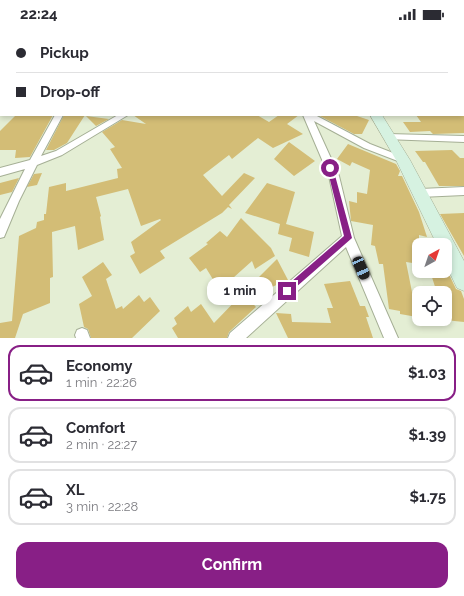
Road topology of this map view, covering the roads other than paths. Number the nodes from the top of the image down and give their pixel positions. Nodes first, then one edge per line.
1 (58, 116) edge
2 (122, 116) edge
3 (308, 116) edge
4 (310, 116) edge
5 (377, 116) edge
6 (388, 137) junction
7 (464, 139) edge
8 (403, 160) junction
9 (33, 163) junction
10 (0, 172) edge
11 (464, 191) edge
12 (420, 193) junction
13 (0, 233) edge
14 (348, 238) junction
15 (462, 274) edge
16 (235, 338) edge
17 (391, 338) edge

1 - 9 street
2 - 9 street
3 - 14 street
4 - 8 street
5 - 6 street
6 - 7 street
6 - 8 street
8 - 12 street
9 - 10 street
9 - 13 street
11 - 12 street
12 - 15 street
14 - 16 street
14 - 17 street

